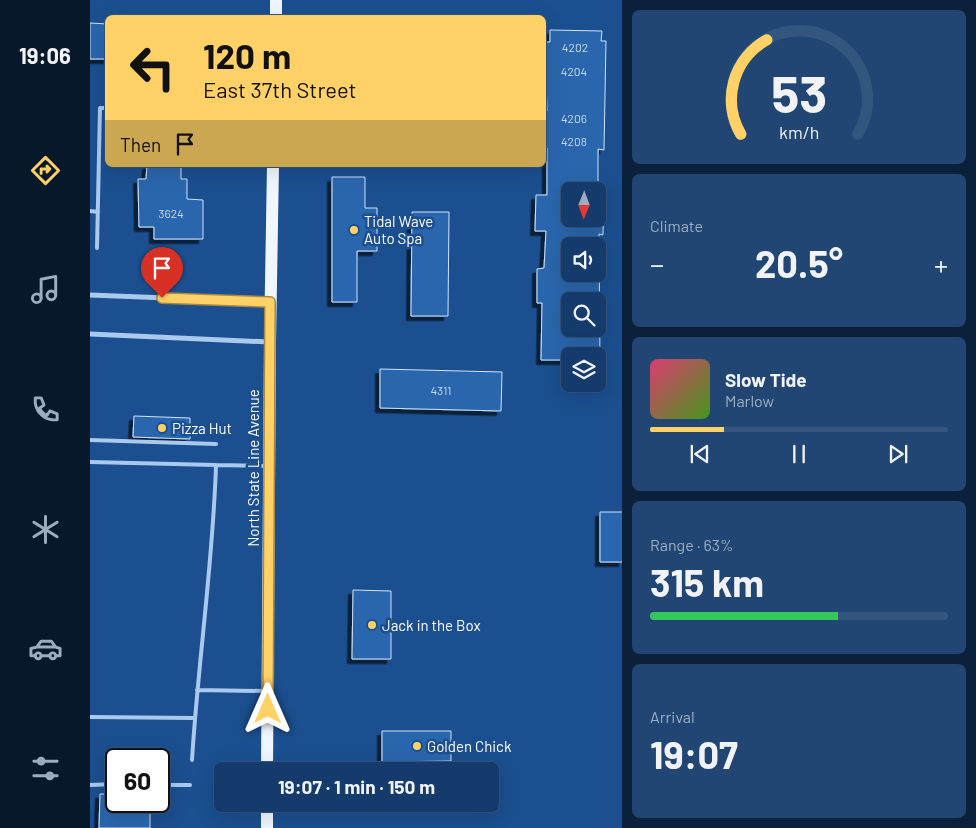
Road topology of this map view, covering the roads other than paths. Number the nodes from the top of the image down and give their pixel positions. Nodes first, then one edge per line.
1 (276, 0) edge
2 (276, 15) edge
3 (105, 108) edge
4 (273, 167) edge
5 (90, 211) edge
6 (98, 212) junction
7 (97, 248) dead end
8 (90, 295) edge
9 (270, 302) junction
10 (90, 334) edge
11 (270, 342) junction
12 (90, 440) edge
13 (216, 444) dead end
14 (90, 462) edge
15 (216, 465) junction
16 (270, 466) junction
17 (197, 690) junction
18 (268, 692) junction
19 (90, 717) edge
20 (194, 718) junction
21 (192, 760) dead end
22 (268, 762) edge
23 (105, 784) edge
24 (90, 785) edge
25 (170, 785) edge
26 (190, 785) dead end
27 (267, 812) edge
28 (267, 828) edge

1 - 2 main road
3 - 6 lane
4 - 9 main road, North State Line Avenue
5 - 6 lane
6 - 7 lane
8 - 9 street
9 - 11 main road, North State Line Avenue
10 - 11 street
11 - 16 main road, North State Line Avenue
12 - 13 lane
14 - 15 lane
15 - 16 lane
15 - 17 lane
16 - 18 main road, North State Line Avenue
17 - 18 lane
17 - 20 lane
18 - 22 main road, North State Line Avenue
19 - 20 lane
20 - 21 lane
23 - 24 lane
25 - 26 lane
27 - 28 main road

